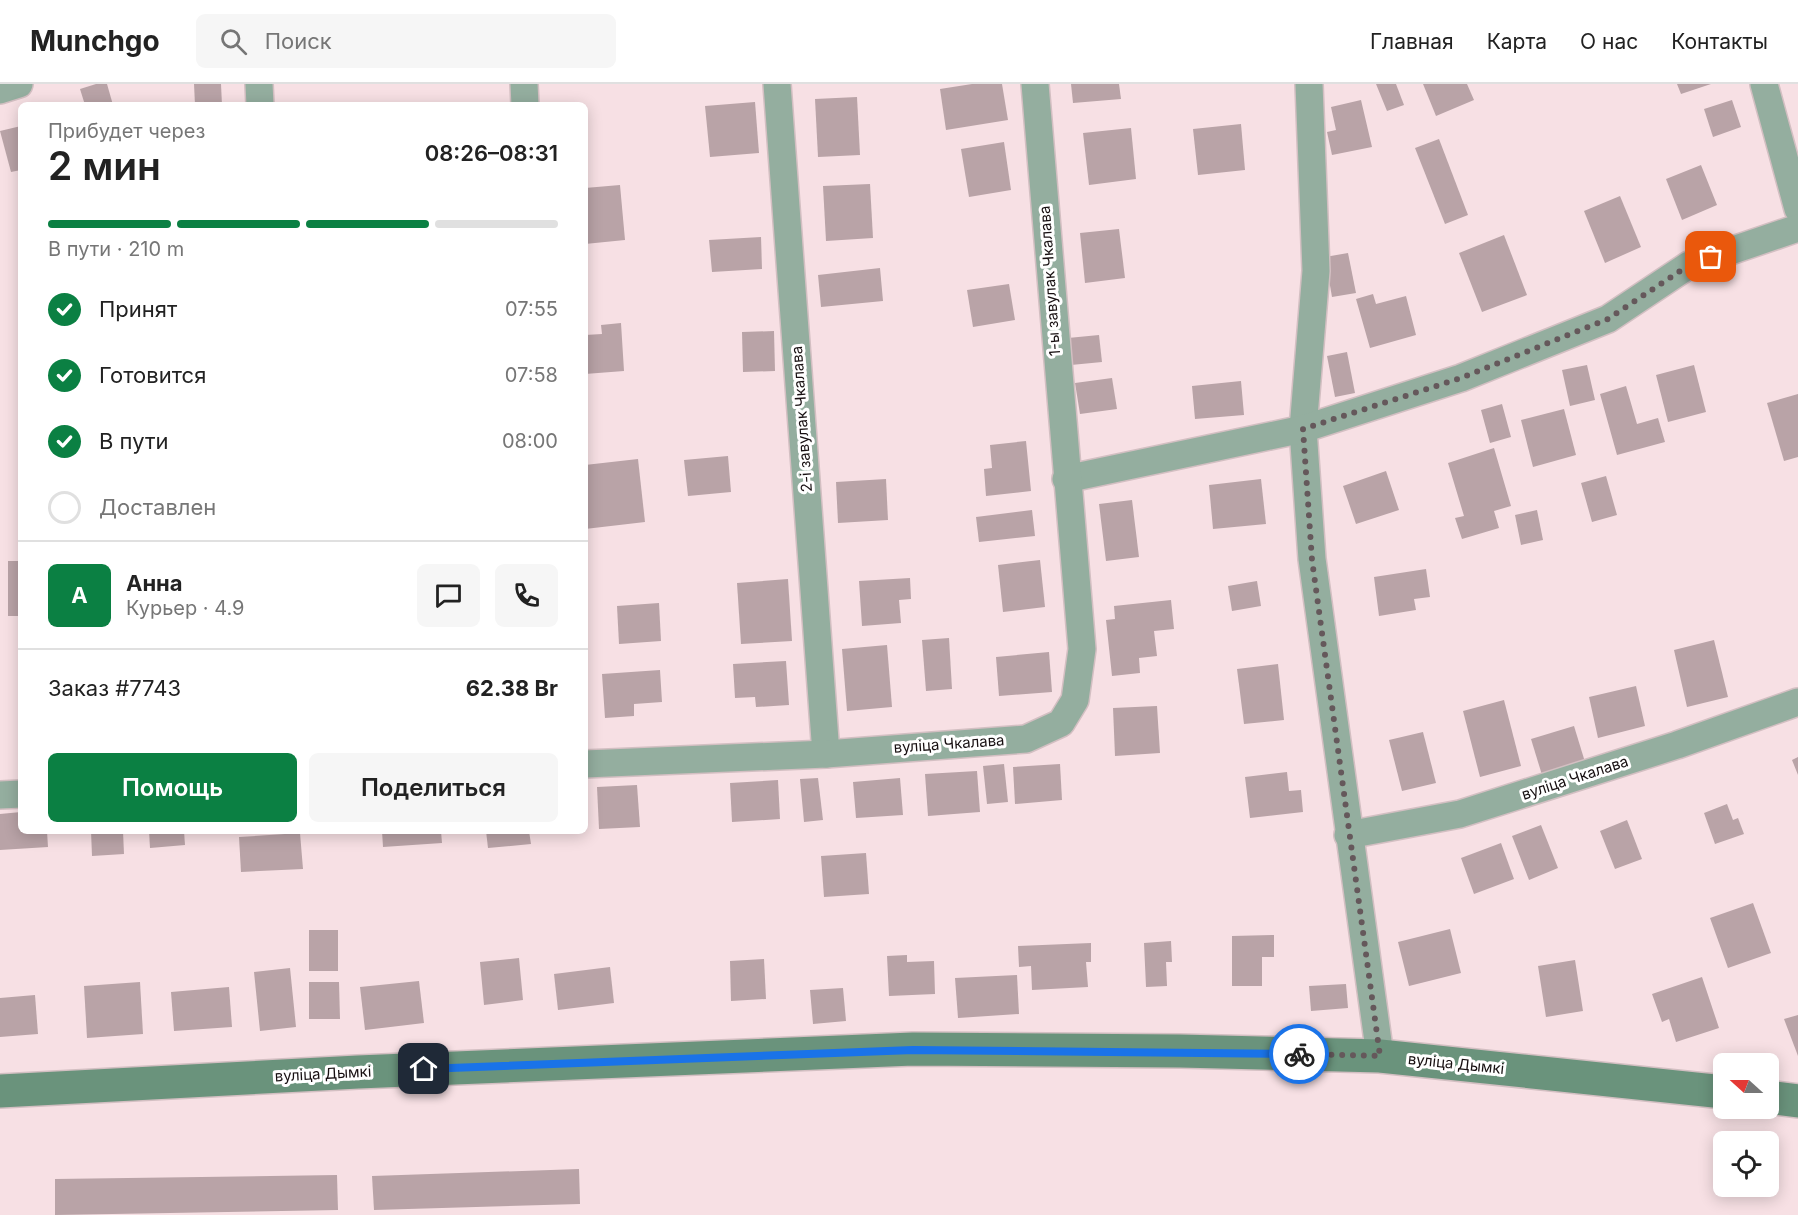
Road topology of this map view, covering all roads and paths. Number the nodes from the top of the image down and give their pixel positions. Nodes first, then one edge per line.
1 (19, 84) edge
2 (259, 84) edge
3 (524, 84) edge
4 (777, 84) edge
5 (1035, 84) edge
6 (1309, 84) edge
7 (1764, 84) edge
8 (0, 90) edge
9 (260, 102) edge
10 (525, 102) edge
11 (1798, 209) edge
12 (1798, 228) edge
13 (1303, 429) junction
14 (1066, 478) junction
15 (1798, 702) edge
16 (826, 754) junction
17 (588, 764) edge
18 (18, 794) edge
19 (0, 795) edge
20 (1348, 835) junction
21 (1380, 1056) junction
22 (0, 1091) edge
23 (1713, 1091) edge
24 (1779, 1098) edge
25 (1798, 1101) edge

1 - 8 street
2 - 9 street
3 - 10 street
4 - 16 street, 2-і завулак Чкалава
5 - 14 street, 1-ы завулак Чкалава
6 - 13 street
7 - 11 street
12 - 13 street
13 - 14 street
13 - 20 street
14 - 16 street, вуліца Чкалава
15 - 20 street, вуліца Чкалава
16 - 17 street, вуліца Чкалава
18 - 19 street
20 - 21 street
21 - 22 street, вуліца Дымкі
21 - 23 street, вуліца Дымкі
24 - 25 street

